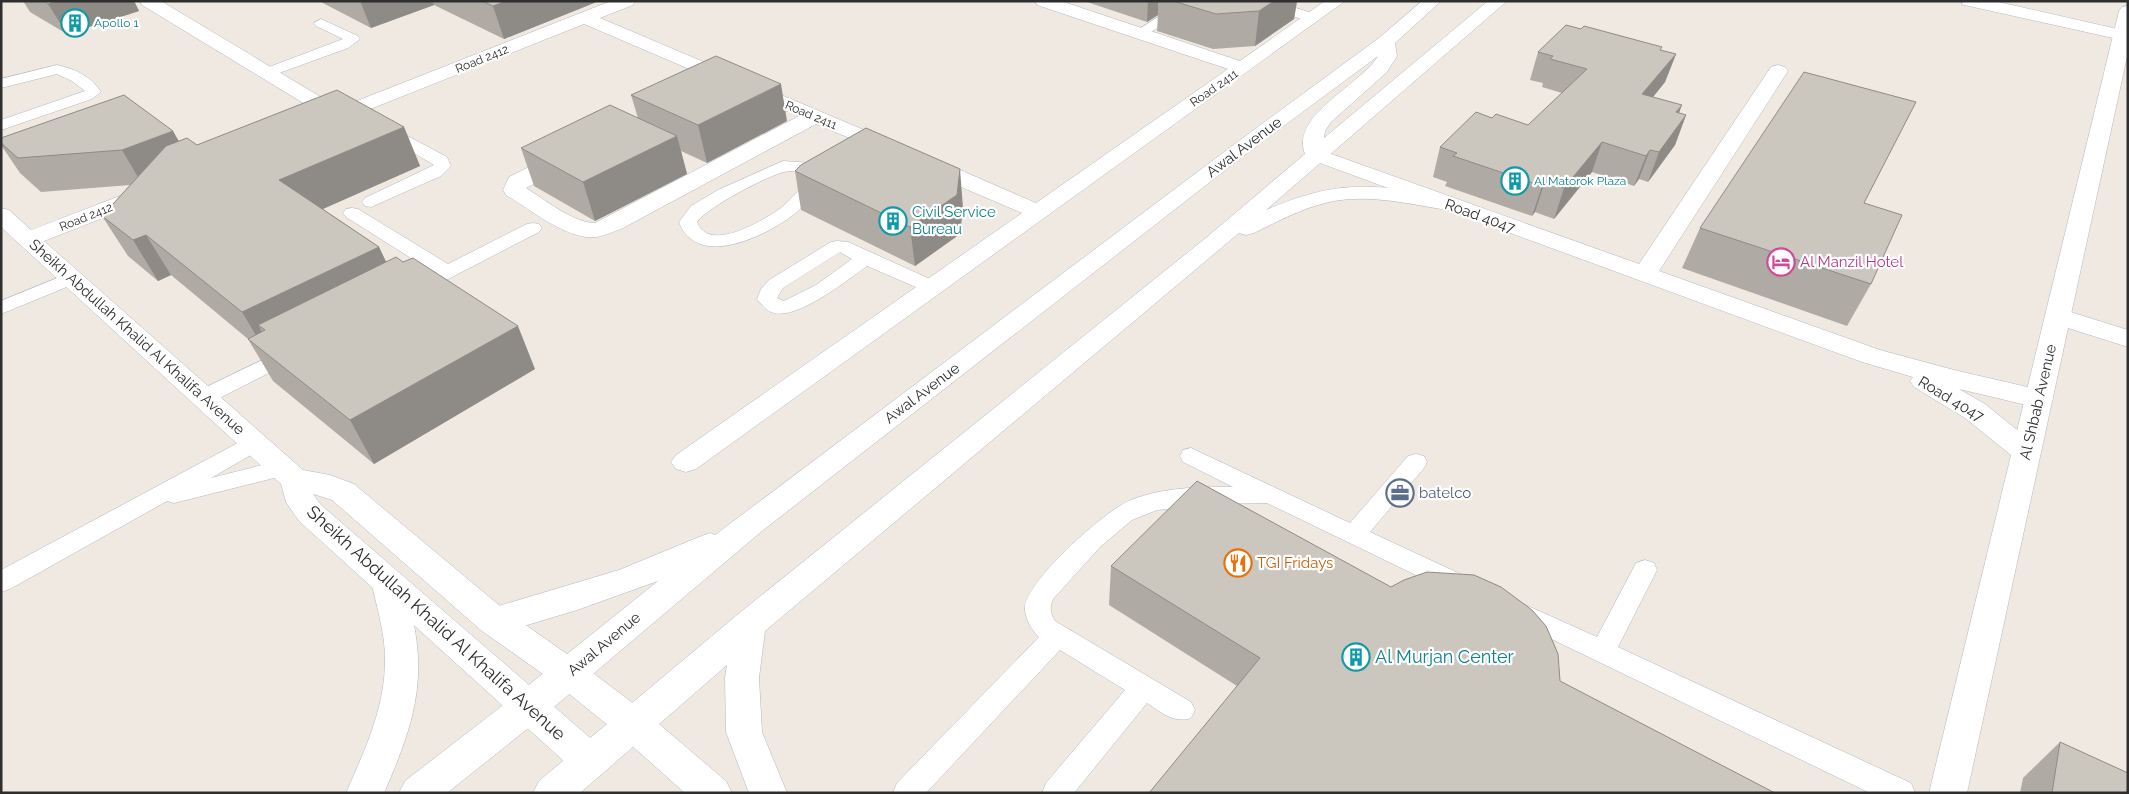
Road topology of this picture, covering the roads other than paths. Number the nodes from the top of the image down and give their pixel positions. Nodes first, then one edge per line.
1 (148, 1) edge
2 (627, 1) edge
3 (1043, 1) edge
4 (1193, 1) edge
5 (1259, 1) edge
6 (1337, 1) edge
7 (1432, 1) edge
8 (1499, 1) edge
9 (1969, 1) edge
10 (585, 18) junction
11 (1314, 18) junction
12 (321, 23) dead end
13 (2125, 23) edge
14 (1140, 33) junction
15 (1385, 42) junction
16 (1243, 68) junction
17 (1778, 71) dead end
18 (266, 73) junction
19 (729, 80) junction
20 (1, 84) edge
21 (702, 93) edge
22 (345, 113) junction
23 (815, 116) junction
24 (1, 125) edge
25 (310, 127) edge
26 (578, 153) edge
27 (1316, 155) junction
28 (681, 161) dead end
29 (840, 168) joint
30 (707, 174) junction
31 (165, 185) edge
32 (371, 202) dead end
33 (1441, 202) junction
34 (1038, 212) junction
35 (352, 213) dead end
36 (1, 215) edge
37 (533, 228) dead end
38 (29, 239) junction
39 (1215, 242) junction
40 (865, 258) junction
41 (447, 272) junction
42 (1644, 275) junction
43 (72, 278) junction
44 (932, 287) junction
45 (404, 294) edge
46 (1, 308) edge
47 (2058, 316) junction
48 (2128, 339) edge
49 (308, 344) edge
50 (1871, 356) junction
51 (204, 397) junction
52 (2039, 399) junction
53 (255, 443) junction
54 (2026, 452) junction
55 (1191, 456) dead end
56 (686, 462) dead end
57 (1416, 462) dead end
58 (288, 473) junction
59 (1270, 495) junction
60 (143, 505) junction
61 (751, 523) junction
62 (1354, 534) junction
63 (1645, 570) dead end
64 (1, 582) edge
65 (387, 582) junction
66 (494, 620) junction
67 (749, 626) junction
68 (1057, 634) junction
69 (1602, 652) junction
70 (568, 674) junction
71 (1144, 687) junction
72 (528, 707) junction
73 (1181, 710) dead end
74 (632, 724) junction
75 (590, 760) junction
76 (365, 793) edge
77 (418, 793) edge
78 (552, 793) edge
79 (713, 793) edge
80 (768, 793) edge
81 (907, 793) edge
82 (1056, 793) edge
83 (1901, 793) edge
84 (1948, 793) edge

1 - 18 street
2 - 10 street, Road 2412
3 - 14 street, Road 2411
4 - 14 lane
5 - 11 lane
6 - 11 street, Road 2411
7 - 15 street, Awal Avenue
8 - 27 street
9 - 13 street
10 - 19 street, Road 2411
10 - 22 street, Road 2412
11 - 16 street, Road 2411
12 - 18 lane
13 - 47 street, Al Shbab Avenue
14 - 16 street, Road 2411
15 - 27 street
15 - 61 street, Awal Avenue
16 - 34 street, Road 2411
17 - 42 street
18 - 22 street
19 - 21 street
19 - 23 street, Road 2411
20 - 24 lane
22 - 25 street, Road 2412
22 - 32 lane
23 - 30 street
23 - 34 street, Road 2411
26 - 30 street
27 - 33 street, Road 4047
27 - 39 street
28 - 30 street
29 - 29 lane
31 - 38 street, Road 2412
33 - 39 street
33 - 42 street, Road 4047
34 - 44 street, Road 2411
35 - 41 lane
36 - 38 street, Sheikh Abdullah Khalid Al Khalifa Avenue
37 - 41 lane
38 - 43 street, Sheikh Abdullah Khalid Al Khalifa Avenue
39 - 67 street
40 - 40 lane
40 - 44 lane
41 - 45 lane
42 - 50 street, Road 4047
43 - 46 lane
43 - 51 street, Sheikh Abdullah Khalid Al Khalifa Avenue
44 - 56 street, Road 2411
47 - 48 street
47 - 52 street, Al Shbab Avenue
49 - 51 lane
50 - 52 street, Road 4047
50 - 54 street, Road 4047
51 - 53 street, Sheikh Abdullah Khalid Al Khalifa Avenue
52 - 54 street, Al Shbab Avenue
53 - 58 street, Sheikh Abdullah Khalid Al Khalifa Avenue
53 - 60 lane
54 - 84 street, Al Shbab Avenue
55 - 59 lane
57 - 62 lane
58 - 60 lane
58 - 65 street, Sheikh Abdullah Khalid Al Khalifa Avenue
58 - 66 street, Sheikh Abdullah Khalid Al Khalifa Avenue
59 - 62 lane
59 - 68 lane
60 - 64 lane
61 - 66 street
61 - 70 street, Awal Avenue
62 - 69 lane
63 - 69 lane
65 - 72 street, Sheikh Abdullah Khalid Al Khalifa Avenue
65 - 76 street
66 - 70 street, Sheikh Abdullah Khalid Al Khalifa Avenue
67 - 74 street
67 - 80 street
68 - 71 lane
68 - 81 lane
69 - 83 lane
70 - 72 street, Awal Avenue
70 - 74 street, Sheikh Abdullah Khalid Al Khalifa Avenue
71 - 73 lane
71 - 82 lane
72 - 75 street, Sheikh Abdullah Khalid Al Khalifa Avenue
72 - 77 street, Awal Avenue
74 - 75 street
74 - 79 street
75 - 78 street

